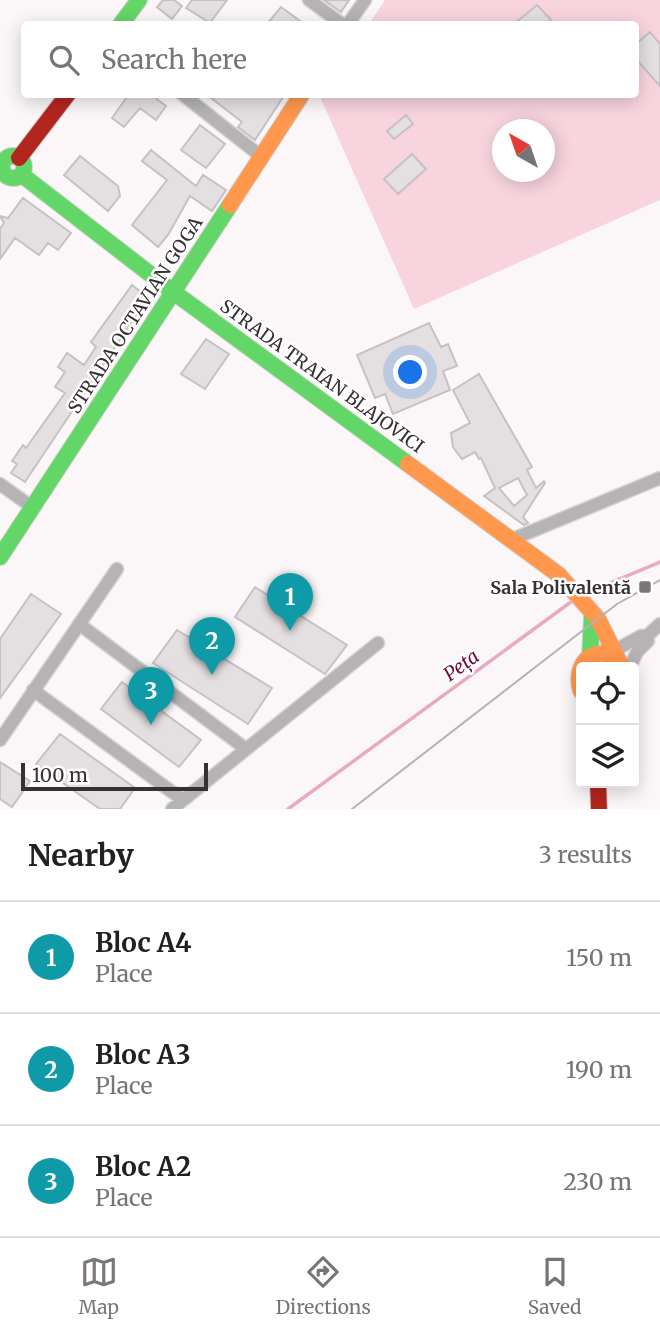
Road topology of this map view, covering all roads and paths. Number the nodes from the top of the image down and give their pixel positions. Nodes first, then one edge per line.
1 (139, 0) edge
2 (309, 0) edge
3 (365, 0) edge
4 (123, 21) edge
5 (338, 21) edge
6 (350, 21) edge
7 (65, 98) edge
8 (187, 98) edge
9 (299, 98) edge
10 (261, 157) junction
11 (9, 169) edge
12 (172, 291) junction
13 (660, 478) edge
14 (0, 484) edge
15 (32, 507) junction
16 (513, 539) junction
17 (0, 557) edge
18 (117, 569) dead end
19 (592, 614) junction
20 (79, 624) junction
21 (660, 624) edge
22 (647, 636) junction
23 (378, 643) dead end
24 (590, 656) junction
25 (619, 660) edge
26 (584, 662) edge
27 (33, 690) junction
28 (0, 740) edge
29 (246, 749) junction
30 (598, 788) edge
31 (183, 800) junction
32 (172, 809) edge
33 (599, 809) edge

1 - 4 street
2 - 5 street
3 - 6 street
7 - 11 street
8 - 10 street
9 - 10 street, STRADA OCTAVIAN GOGA
10 - 12 street, STRADA OCTAVIAN GOGA
11 - 12 street, STRADA TRAIAN BLAJOVICI
12 - 15 street, STRADA OCTAVIAN GOGA
12 - 16 street, STRADA TRAIAN BLAJOVICI
13 - 16 street
14 - 15 street
15 - 17 street, STRADA OCTAVIAN GOGA
16 - 19 street, STRADA TRAIAN BLAJOVICI
18 - 20 street
19 - 24 street
19 - 25 street, STRADA TRAIAN BLAJOVICI
20 - 27 street
20 - 29 street
21 - 22 street
22 - 25 street
22 - 25 street
23 - 29 street
24 - 25 street
24 - 26 street
27 - 28 street
27 - 31 street
29 - 31 street
30 - 33 street
31 - 32 street

